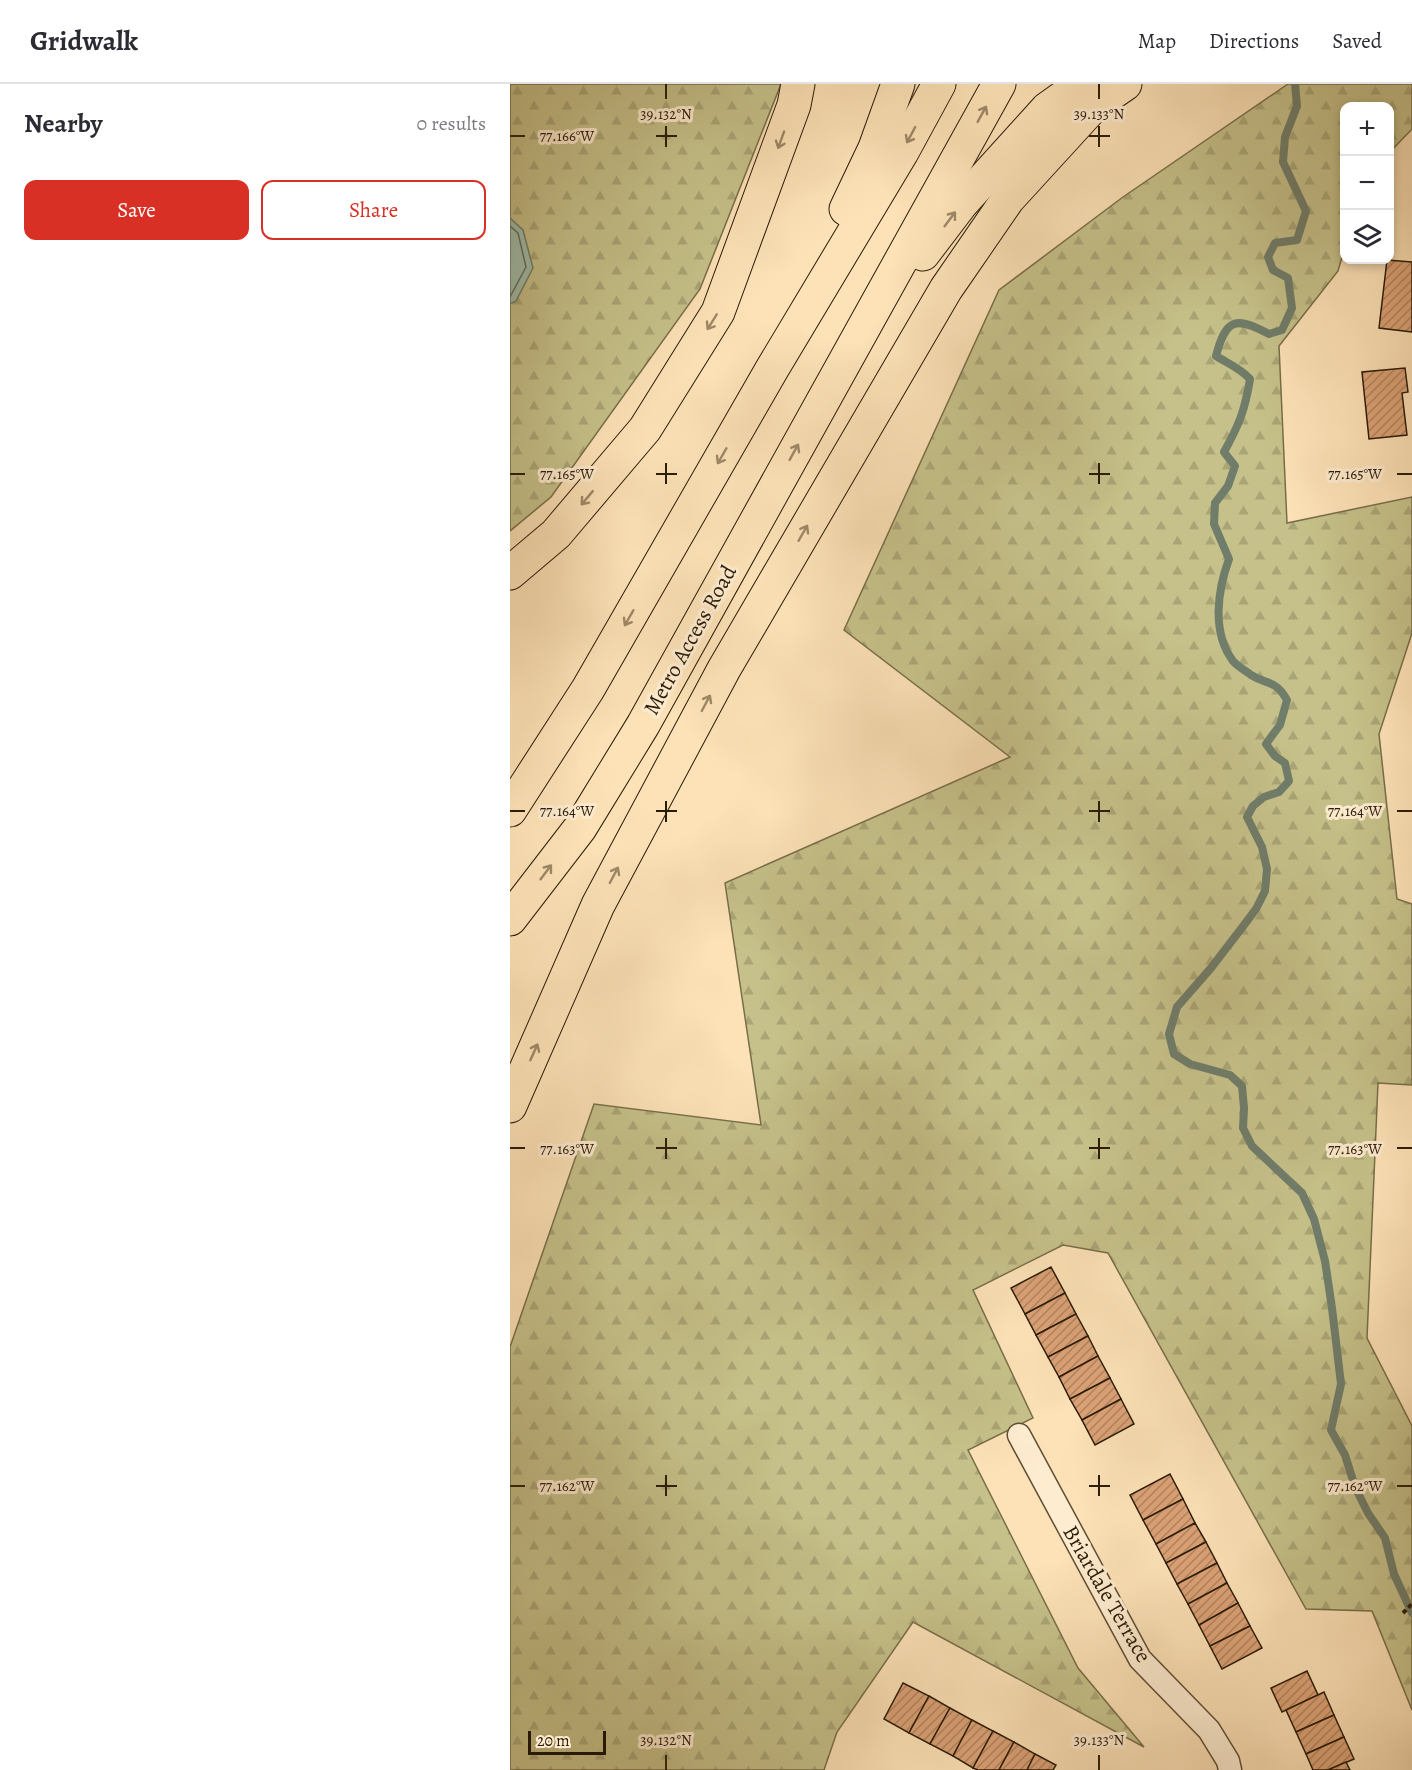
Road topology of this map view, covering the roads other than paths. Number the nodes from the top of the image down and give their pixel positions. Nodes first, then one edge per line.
1 (798, 84) edge
2 (898, 84) edge
3 (939, 84) edge
4 (999, 84) edge
5 (1082, 84) edge
6 (1125, 84) edge
7 (851, 349) junction
8 (772, 369) junction
9 (510, 573) edge
10 (510, 810) edge
11 (510, 919) edge
12 (510, 1106) edge
13 (1019, 1435) dead end
14 (1230, 1770) edge

1 -> 9 highway
2 - 8 highway
3 -> 8 highway
7 -> 4 highway
7 -> 5 highway
12 -> 6 highway
11 -> 7 highway, Metro Access Road
8 -> 10 highway
13 - 14 street, Briardale Terrace

